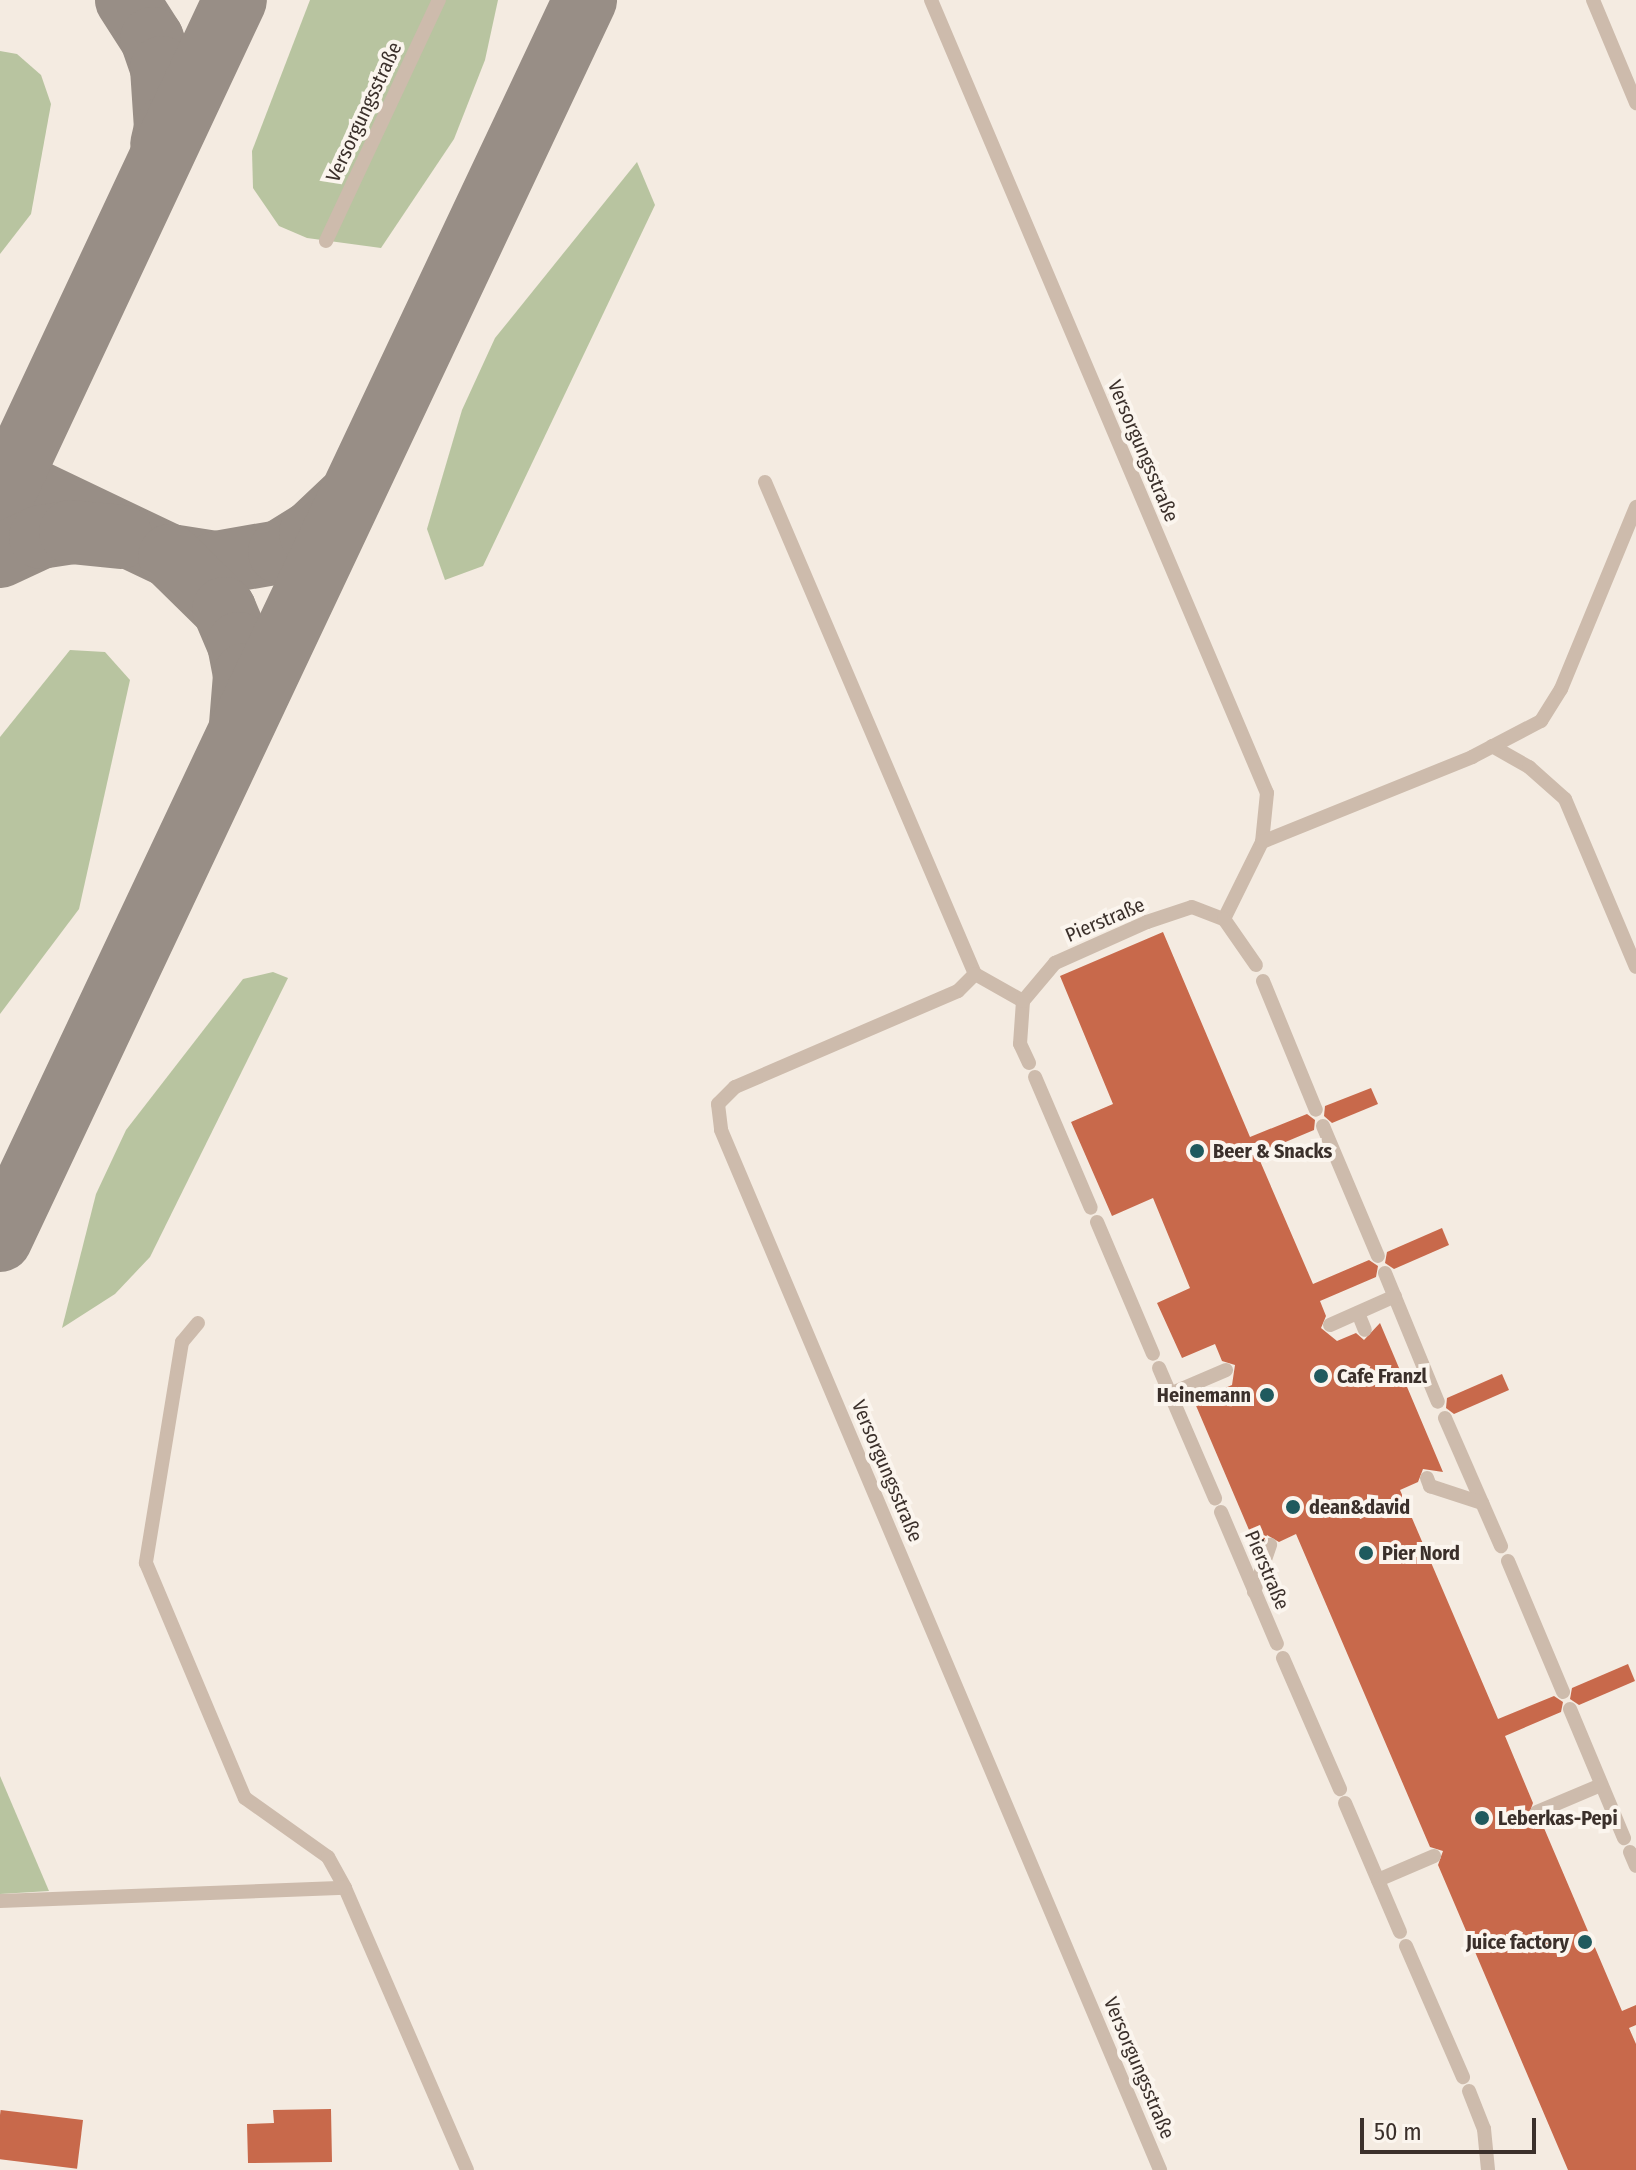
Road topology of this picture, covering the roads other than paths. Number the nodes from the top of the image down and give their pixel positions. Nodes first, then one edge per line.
1 (439, 0) edge
2 (931, 0) edge
3 (1593, 0) edge
4 (1636, 103) edge
5 (326, 241) dead end
6 (765, 482) dead end
7 (1636, 507) edge
8 (1492, 746) junction
9 (1262, 842) junction
10 (1224, 919) junction
11 (1256, 965) dead end
12 (1636, 967) edge
13 (975, 974) junction
14 (1263, 981) dead end
15 (1023, 1001) junction
16 (1316, 1110) dead end
17 (1323, 1126) dead end
18 (1378, 1256) dead end
19 (1385, 1273) dead end
20 (1395, 1296) junction
21 (1358, 1313) junction
22 (198, 1323) dead end
23 (1330, 1325) dead end
24 (1365, 1330) dead end
25 (1226, 1370) dead end
26 (1199, 1381) junction
27 (1170, 1394) junction
28 (1205, 1396) dead end
29 (1438, 1402) dead end
30 (1445, 1418) dead end
31 (1427, 1478) dead end
32 (1482, 1503) junction
33 (1270, 1545) dead end
34 (1501, 1546) dead end
35 (1508, 1561) dead end
36 (1254, 1592) junction
37 (1563, 1692) dead end
38 (1570, 1709) dead end
39 (1601, 1785) junction
40 (1537, 1812) dead end
41 (1624, 1838) dead end
42 (1434, 1856) dead end
43 (1378, 1880) junction
44 (345, 1888) junction
45 (0, 1901) edge
46 (467, 2170) edge
47 (1160, 2170) edge
48 (1488, 2170) edge

1 - 5 lane, Versorgungsstraße
2 - 9 lane, Versorgungsstraße
3 - 4 lane
6 - 13 lane
7 - 8 lane
8 - 9 lane
8 - 12 lane
9 - 10 lane, Versorgungsstraße
10 - 11 lane
10 - 15 lane, Pierstraße
13 - 15 lane
13 - 47 lane, Versorgungsstraße
14 - 16 lane
15 - 27 lane, Pierstraße
17 - 18 lane
19 - 20 lane
20 - 21 lane
20 - 29 lane
21 - 23 lane
21 - 24 lane
22 - 44 lane
25 - 26 lane
26 - 27 lane
26 - 28 lane
27 - 36 lane, Pierstraße
30 - 32 lane
31 - 32 lane
32 - 34 lane
33 - 36 lane
35 - 37 lane
36 - 43 lane, Pierstraße
38 - 39 lane
39 - 40 lane
39 - 41 lane
42 - 43 lane
43 - 48 lane, Pierstraße
44 - 45 lane
44 - 46 lane

